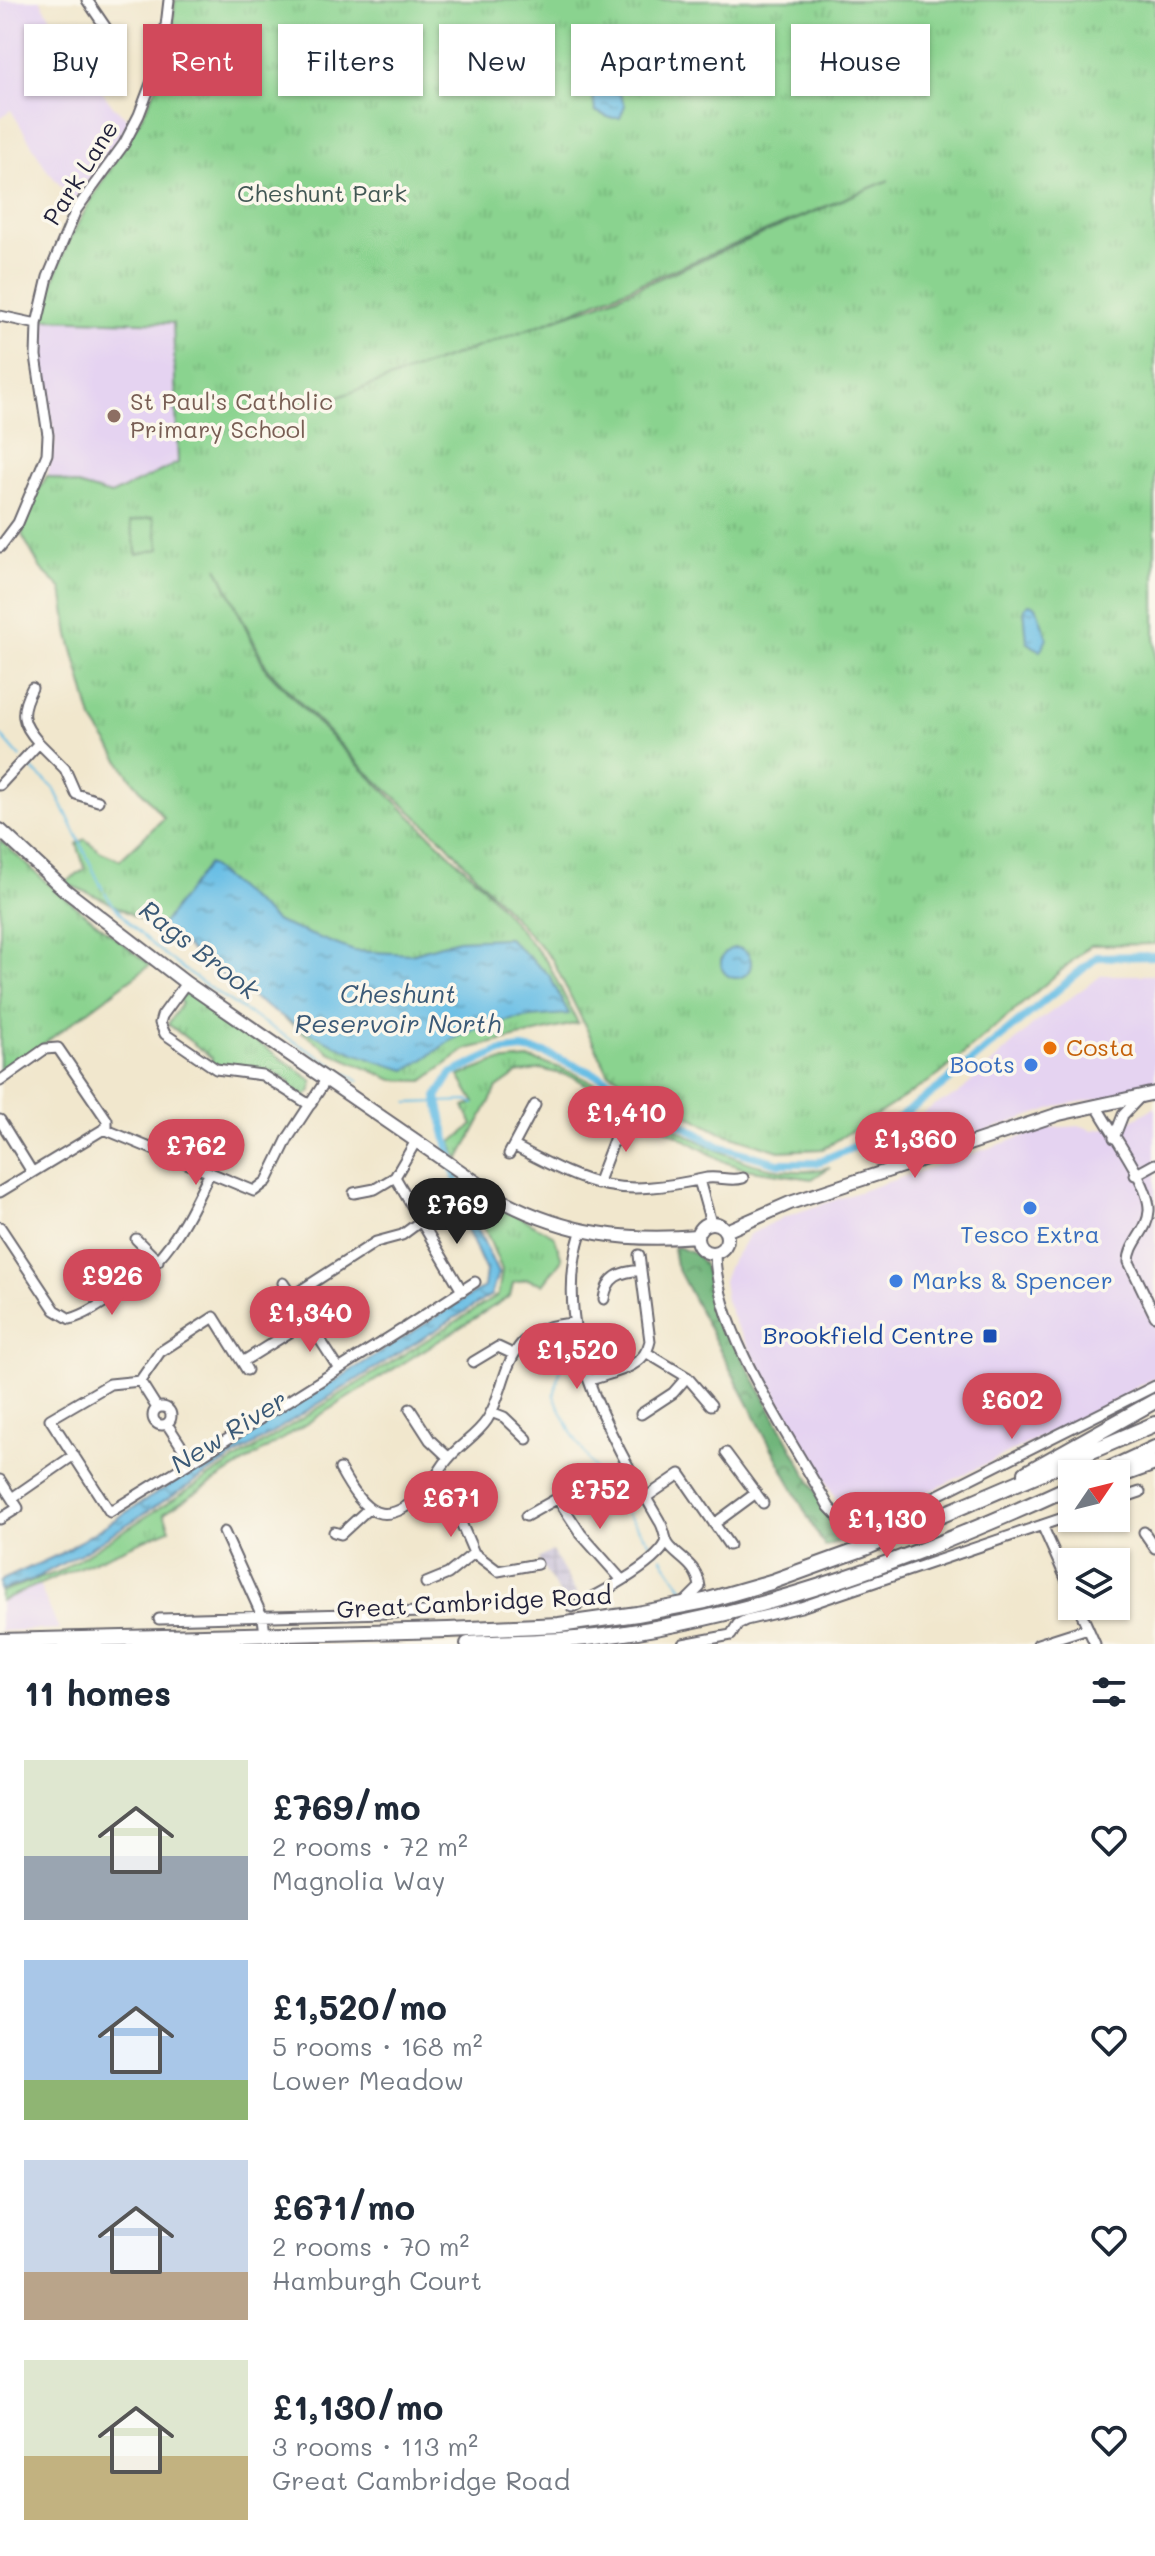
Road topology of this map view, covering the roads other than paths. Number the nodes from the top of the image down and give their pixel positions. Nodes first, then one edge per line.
1 (87, 0) edge
2 (169, 0) edge
3 (103, 24) edge
4 (0, 316) edge
5 (37, 324) junction
6 (0, 547) edge
7 (32, 688) dead end
8 (39, 743) junction
9 (0, 785) edge
10 (98, 801) dead end
11 (0, 830) edge
12 (186, 983) junction
13 (326, 1080) junction
14 (0, 1081) edge
15 (1155, 1093) edge
16 (1141, 1096) junction
17 (310, 1105) junction
18 (535, 1105) dead end
19 (1096, 1105) junction
20 (625, 1111) dead end
21 (0, 1120) edge
22 (107, 1129) junction
23 (1114, 1138) junction
24 (416, 1141) junction
25 (1155, 1164) edge
26 (32, 1172) junction
27 (209, 1174) junction
28 (1135, 1175) junction
29 (395, 1177) junction
30 (743, 1178) dead end
31 (699, 1180) junction
32 (597, 1184) junction
33 (0, 1192) edge
34 (354, 1193) dead end
35 (421, 1221) junction
36 (711, 1223) junction
37 (0, 1227) edge
38 (1145, 1229) junction
39 (726, 1231) junction
40 (581, 1232) junction
41 (1155, 1234) edge
42 (697, 1236) junction
43 (136, 1239) dead end
44 (715, 1252) junction
45 (639, 1255) dead end
46 (158, 1261) junction
47 (641, 1270) junction
48 (475, 1282) dead end
49 (283, 1283) dead end
50 (462, 1291) junction
51 (292, 1296) junction
52 (604, 1299) dead end
53 (1155, 1316) edge
54 (308, 1321) junction
55 (573, 1323) junction
56 (647, 1353) junction
57 (513, 1354) junction
58 (473, 1362) dead end
59 (339, 1369) junction
60 (687, 1377) junction
61 (590, 1380) junction
62 (140, 1381) junction
63 (1155, 1386) edge
64 (1155, 1401) edge
65 (711, 1405) dead end
66 (410, 1409) dead end
67 (274, 1410) dead end
68 (491, 1412) junction
69 (641, 1414) dead end
70 (260, 1419) dead end
71 (1155, 1424) edge
72 (527, 1439) dead end
73 (1155, 1448) edge
74 (726, 1453) dead end
75 (74, 1455) junction
76 (449, 1458) junction
77 (1129, 1460) edge
78 (191, 1461) junction
79 (1155, 1463) edge
80 (340, 1469) dead end
81 (1130, 1472) edge
82 (0, 1480) edge
83 (585, 1483) dead end
84 (488, 1486) dead end
85 (428, 1488) junction
86 (1004, 1490) junction
87 (1140, 1492) dead end
88 (756, 1493) junction
89 (1058, 1493) edge
90 (1130, 1495) edge
91 (12, 1498) junction
92 (645, 1498) junction
93 (558, 1499) junction
94 (763, 1503) dead end
95 (367, 1510) junction
96 (454, 1512) junction
97 (526, 1516) dead end
98 (0, 1519) edge
99 (1058, 1520) edge
100 (714, 1524) junction
101 (1042, 1525) junction
102 (224, 1532) dead end
103 (334, 1532) dead end
104 (1144, 1532) dead end
105 (729, 1545) dead end
106 (1155, 1548) edge
107 (661, 1550) junction
108 (474, 1553) junction
109 (1058, 1561) edge
110 (537, 1564) dead end
111 (621, 1579) junction
112 (426, 1583) dead end
113 (680, 1606) junction
114 (572, 1607) dead end
115 (424, 1612) dead end
116 (263, 1618) junction
117 (159, 1619) dead end
118 (1084, 1620) edge
119 (1088, 1628) junction
120 (265, 1634) junction
121 (732, 1639) edge
122 (0, 1641) edge
123 (468, 1644) edge
124 (683, 1644) edge
125 (1038, 1644) edge
126 (1095, 1644) edge

1 - 3 street
2 - 5 street, Park Lane
4 - 5 street
5 - 6 street, Park Lane
7 - 8 street
8 - 9 street
8 - 10 street
11 - 12 main road
12 - 13 main road
12 - 17 street
13 - 17 street
13 - 24 main road
14 - 22 street
15 - 16 main road
16 - 19 main road
16 - 23 street
17 - 27 street
18 - 32 street
19 - 23 street
19 - 39 main road
20 - 32 street
21 - 26 street
22 - 26 street
22 - 27 street
23 - 28 street
24 - 29 street
24 - 40 main road
25 - 28 street
26 - 33 street
27 - 46 street
28 - 38 street
29 - 34 street
29 - 35 street
30 - 31 street
31 - 32 street
31 - 36 street
35 - 50 street
35 - 51 street
36 - 39 main road
36 - 42 main road
37 - 46 street
38 - 41 street
38 - 53 street
39 - 44 main road
40 - 42 main road
40 - 55 street
42 - 44 main road
43 - 46 street
44 - 63 street
45 - 47 street
47 - 52 street
47 - 56 street
48 - 50 street
49 - 51 street
50 - 59 street
51 - 54 street
54 - 59 street
54 - 62 street
55 - 57 street
55 - 61 street
56 - 60 street
56 - 61 street
57 - 58 street
57 - 68 street
59 - 67 street
60 - 65 street
60 - 69 street
61 - 92 street
62 - 75 street
62 - 78 street
64 - 86 highway
66 - 76 street
68 - 72 street
68 - 76 street
70 - 78 street
71 - 86 highway, Great Cambridge Road
73 - 77 highway
74 - 88 street
75 - 78 street
75 - 91 street
76 - 85 street
79 - 81 highway
80 - 95 street
82 - 91 street
83 - 93 street
84 - 96 street
85 - 95 street
85 - 96 street
86 - 113 highway, Great Cambridge Road
87 - 90 street
88 - 94 street
88 - 100 street
89 - 123 highway, Great Cambridge Road
91 - 98 street
92 - 100 street
92 - 107 street
93 - 97 street
93 - 111 street
95 - 103 street
96 - 108 street
99 - 101 street
100 - 105 street
101 - 109 street
101 - 121 street
102 - 116 street
104 - 106 street
107 - 111 street
107 - 113 street
108 - 110 street
108 - 112 street
111 - 114 street
113 - 120 highway, Great Cambridge Road
115 - 116 street
116 - 117 street
116 - 120 street
118 - 119 street
119 - 125 street
119 - 126 street
120 - 122 highway, Great Cambridge Road
121 - 124 street

